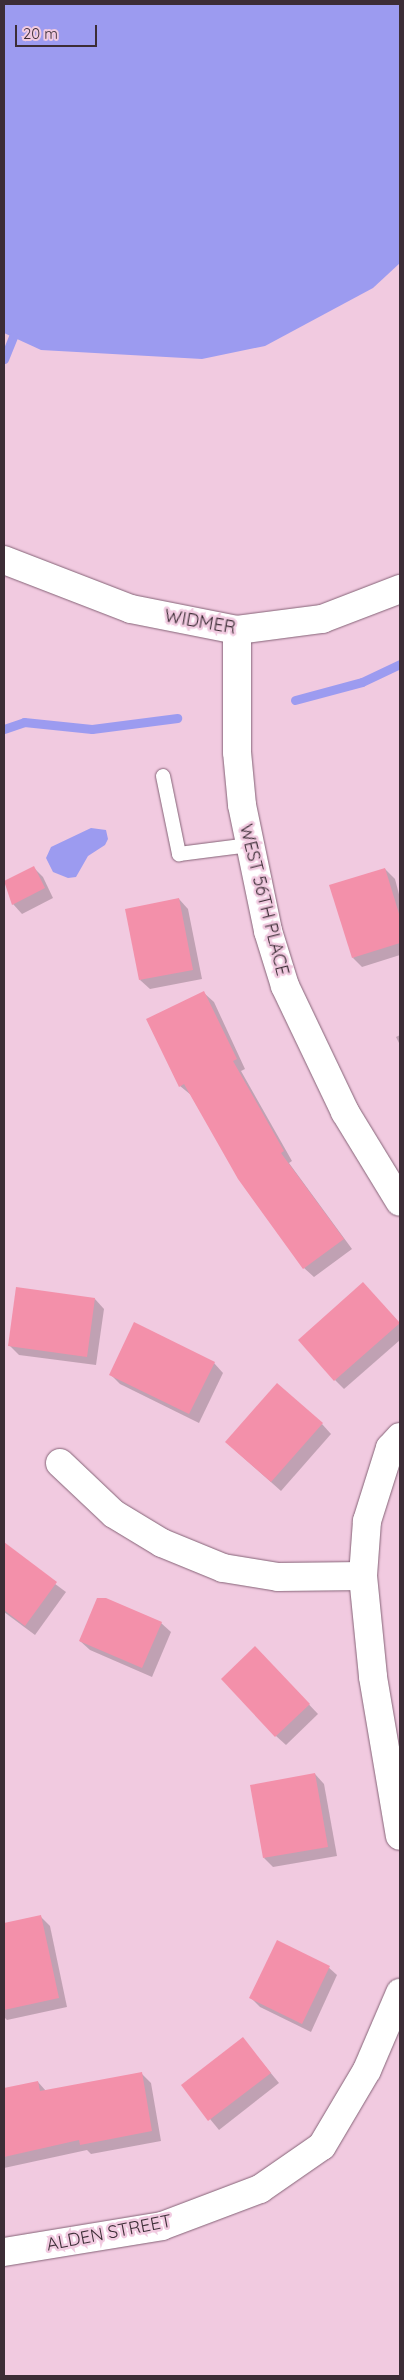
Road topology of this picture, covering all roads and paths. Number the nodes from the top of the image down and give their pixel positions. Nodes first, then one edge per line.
1 (4, 560) edge
2 (400, 589) edge
3 (236, 630) junction
4 (163, 776) dead end
5 (249, 845) junction
6 (400, 1202) edge
7 (400, 1437) edge
8 (60, 1463) dead end
9 (363, 1576) junction
10 (400, 1836) edge
11 (400, 1993) edge
12 (4, 2252) edge

1 - 3 street, WIDMER
2 - 3 street, WIDMER
3 - 5 street, WEST 56TH PLACE
4 - 5 lane
5 - 6 street, WEST 56TH PLACE
7 - 9 street
8 - 9 street
9 - 10 street
11 - 12 street, ALDEN STREET

